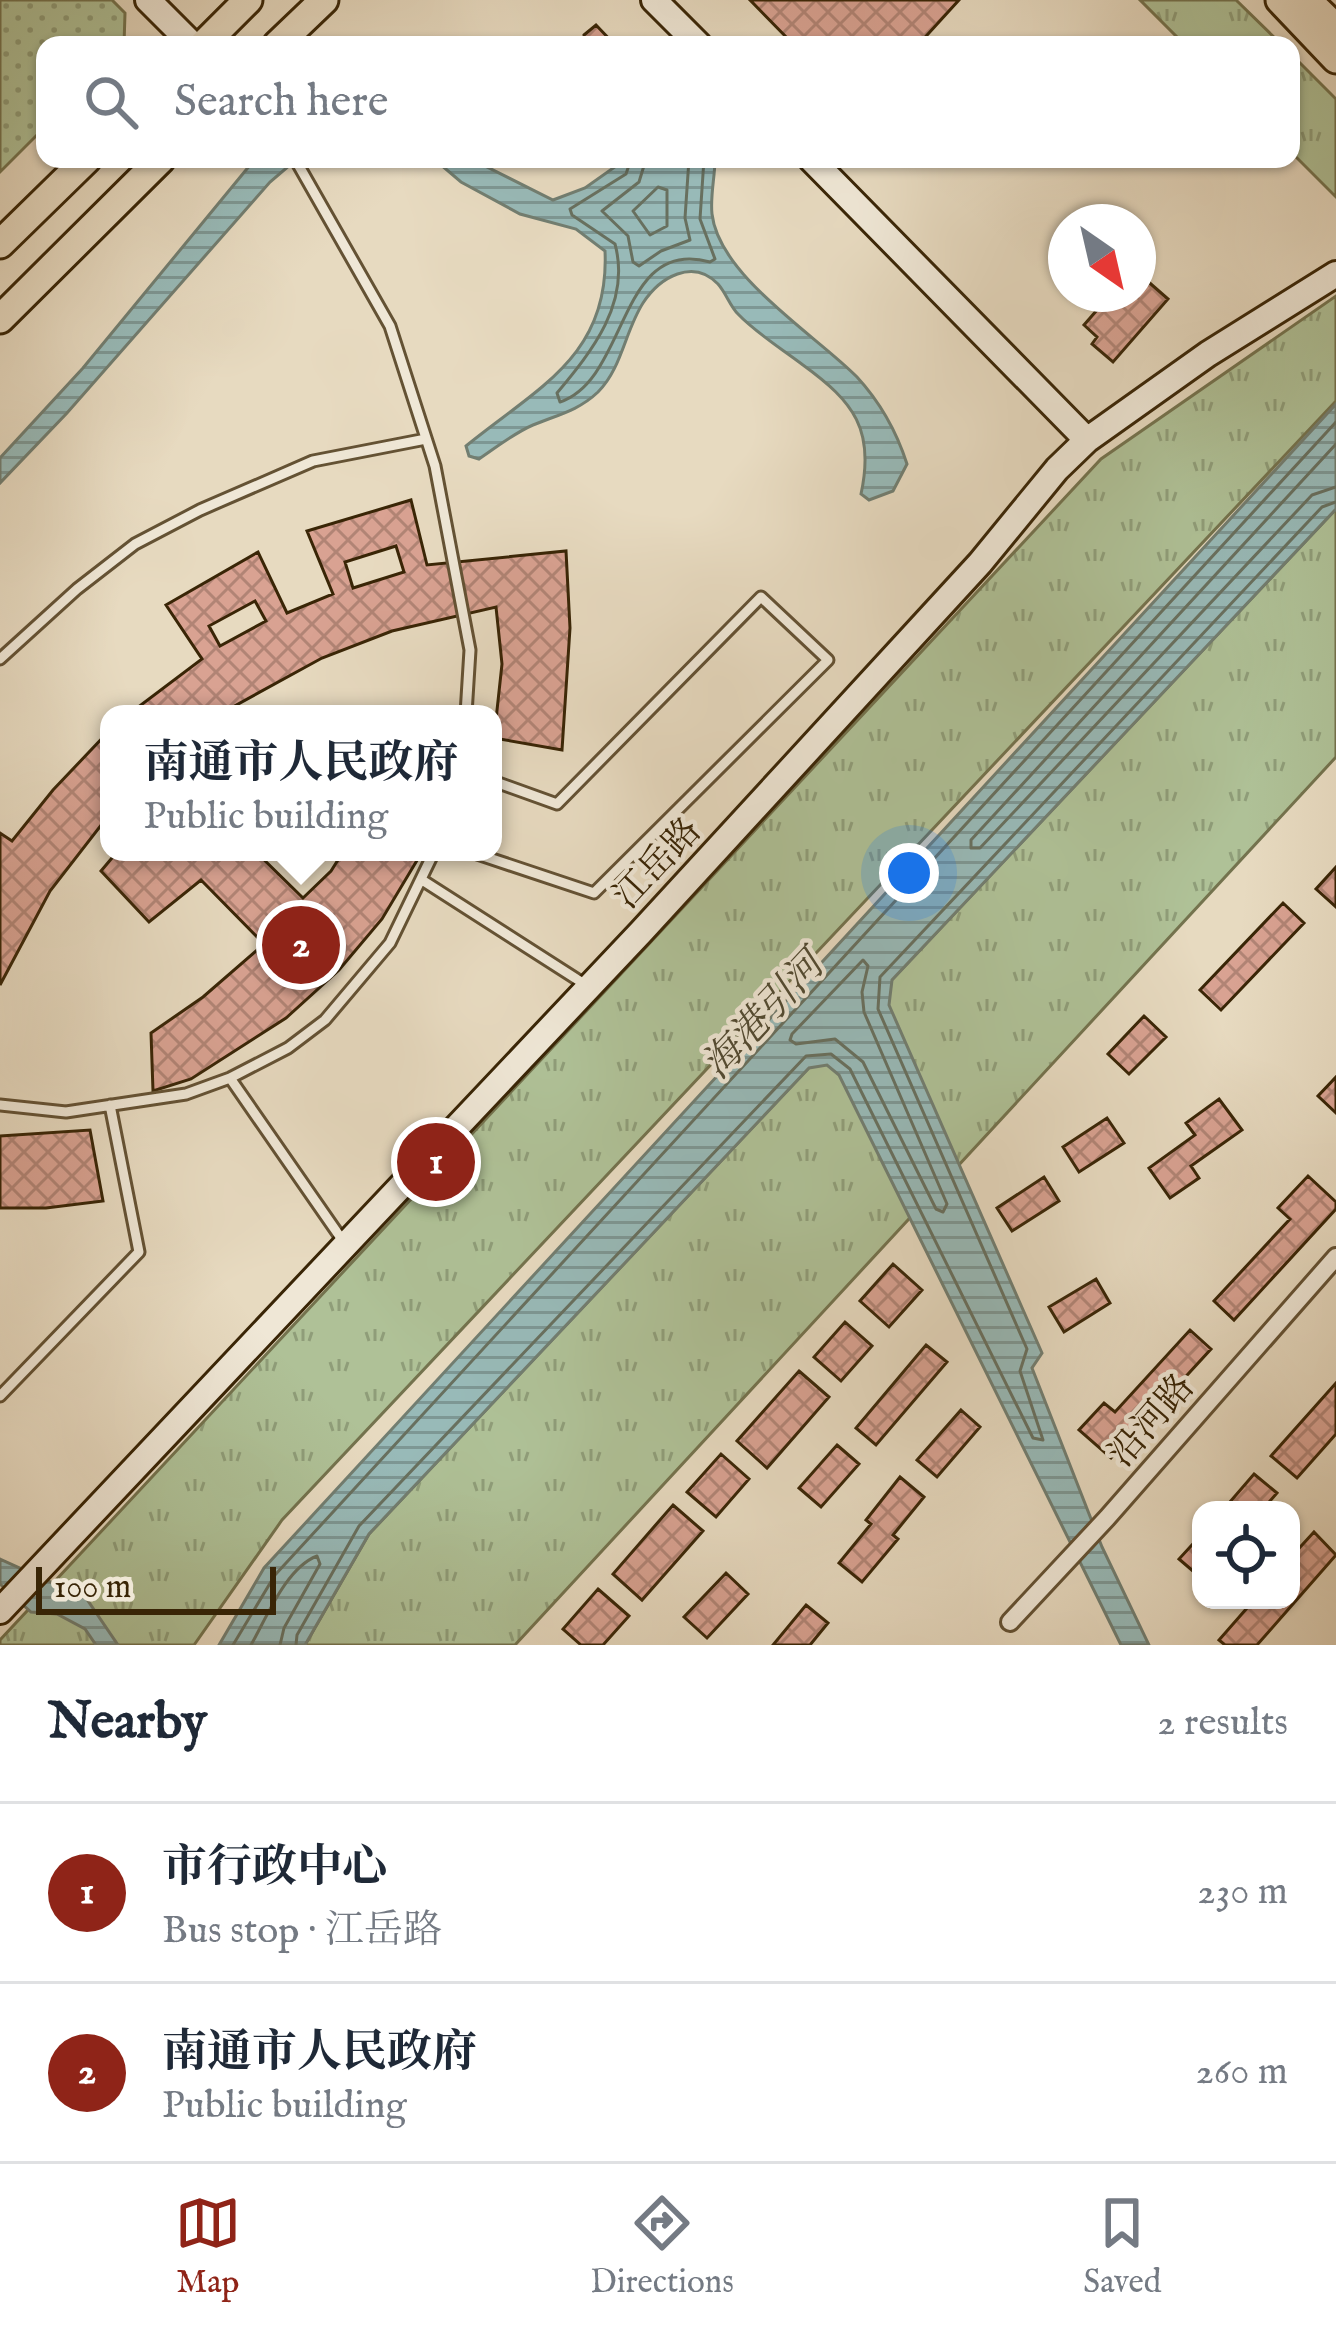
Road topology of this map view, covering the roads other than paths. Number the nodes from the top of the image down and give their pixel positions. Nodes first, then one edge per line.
1 (148, 0) edge
2 (248, 0) edge
3 (324, 0) edge
4 (654, 0) edge
5 (1280, 0) edge
6 (1307, 0) edge
7 (1336, 28) edge
8 (184, 36) edge
9 (212, 36) edge
10 (286, 36) edge
11 (690, 36) edge
12 (1336, 59) edge
13 (78, 168) edge
14 (151, 168) edge
15 (300, 168) edge
16 (820, 168) edge
17 (0, 244) edge
18 (1333, 275) edge
19 (0, 319) edge
20 (426, 439) junction
21 (1087, 440) junction
22 (0, 659) edge
23 (467, 705) edge
24 (502, 785) edge
25 (430, 861) edge
26 (498, 861) edge
27 (422, 880) junction
28 (589, 987) junction
29 (230, 1078) junction
30 (0, 1105) edge
31 (110, 1105) junction
32 (346, 1246) junction
33 (1336, 1257) edge
34 (0, 1396) edge
35 (4, 1606) edge
36 (1010, 1622) dead end

1 - 8 street
2 - 9 main road
3 - 10 main road
4 - 11 street
5 - 12 main road
6 - 7 main road
13 - 17 main road
14 - 19 main road
15 - 20 lane
16 - 21 street
18 - 21 street, 江岳路
20 - 22 lane
20 - 23 lane
21 - 28 street, 江岳路
24 - 26 lane
25 - 27 lane
27 - 28 lane
27 - 29 lane
28 - 32 street, 江岳路
29 - 31 lane
29 - 32 lane
30 - 31 lane
31 - 34 lane
32 - 35 street, 江岳路
33 - 36 street, 沿河路

